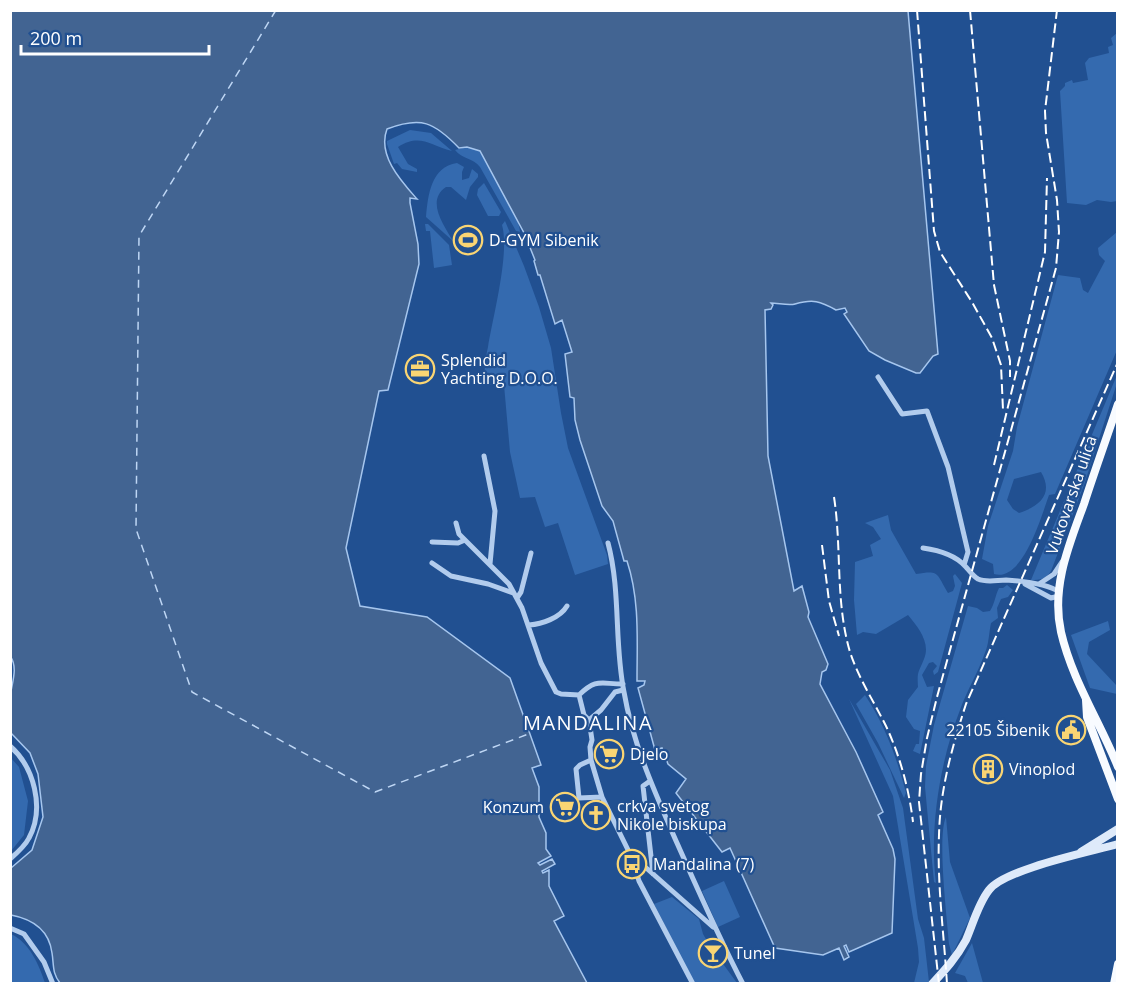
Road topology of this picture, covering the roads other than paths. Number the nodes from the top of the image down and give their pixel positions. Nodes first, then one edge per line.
1 (878, 377) dead end
2 (1118, 404) edge
3 (484, 456) dead end
4 (456, 524) dead end
5 (465, 540) junction
6 (432, 542) dead end
7 (608, 543) dead end
8 (923, 548) dead end
9 (531, 553) dead end
10 (1065, 555) junction
11 (432, 563) dead end
12 (490, 564) junction
13 (964, 565) junction
14 (1023, 583) junction
15 (1038, 584) junction
16 (1059, 594) junction
17 (515, 596) junction
18 (567, 606) dead end
19 (529, 625) junction
20 (623, 687) junction
21 (579, 695) junction
22 (1086, 700) junction
23 (589, 720) junction
24 (10, 746) edge
25 (591, 760) junction
26 (1118, 767) edge
27 (651, 781) junction
28 (602, 797) junction
29 (1118, 799) edge
30 (1118, 829) edge
31 (1118, 844) edge
32 (1080, 852) junction
33 (632, 858) junction
34 (10, 859) edge
35 (653, 874) junction
36 (10, 928) edge
37 (716, 929) junction
38 (1118, 964) edge
39 (53, 984) edge
40 (693, 984) edge
41 (743, 984) edge
42 (932, 984) edge
43 (1114, 984) edge

1 - 13 street
2 - 10 main road, Vukovarska ulica
3 - 12 street
4 - 5 street
5 - 6 street
5 - 12 street
7 - 20 street
8 - 13 street
9 - 17 street
10 - 15 street
10 - 16 main road, Vukovarska ulica
11 - 17 street
12 - 17 street
13 - 14 street
14 - 15 street
14 - 16 street
15 - 16 street
16 - 22 main road, Vukovarska ulica
17 - 19 street
18 - 19 street
19 - 21 street
20 - 21 street
20 - 23 street
20 - 27 street
21 - 23 street
22 - 26 main road, Vukovarska ulica
22 - 29 main road, Vukovarska ulica
23 - 25 street
24 - 34 street
25 - 28 street
25 - 28 street
27 - 35 street
27 - 37 street
28 - 33 street
30 - 32 street
31 - 32 street
32 - 42 street
33 - 35 street
33 - 40 street
35 - 37 street
36 - 39 street
37 - 41 street
38 - 43 main road

